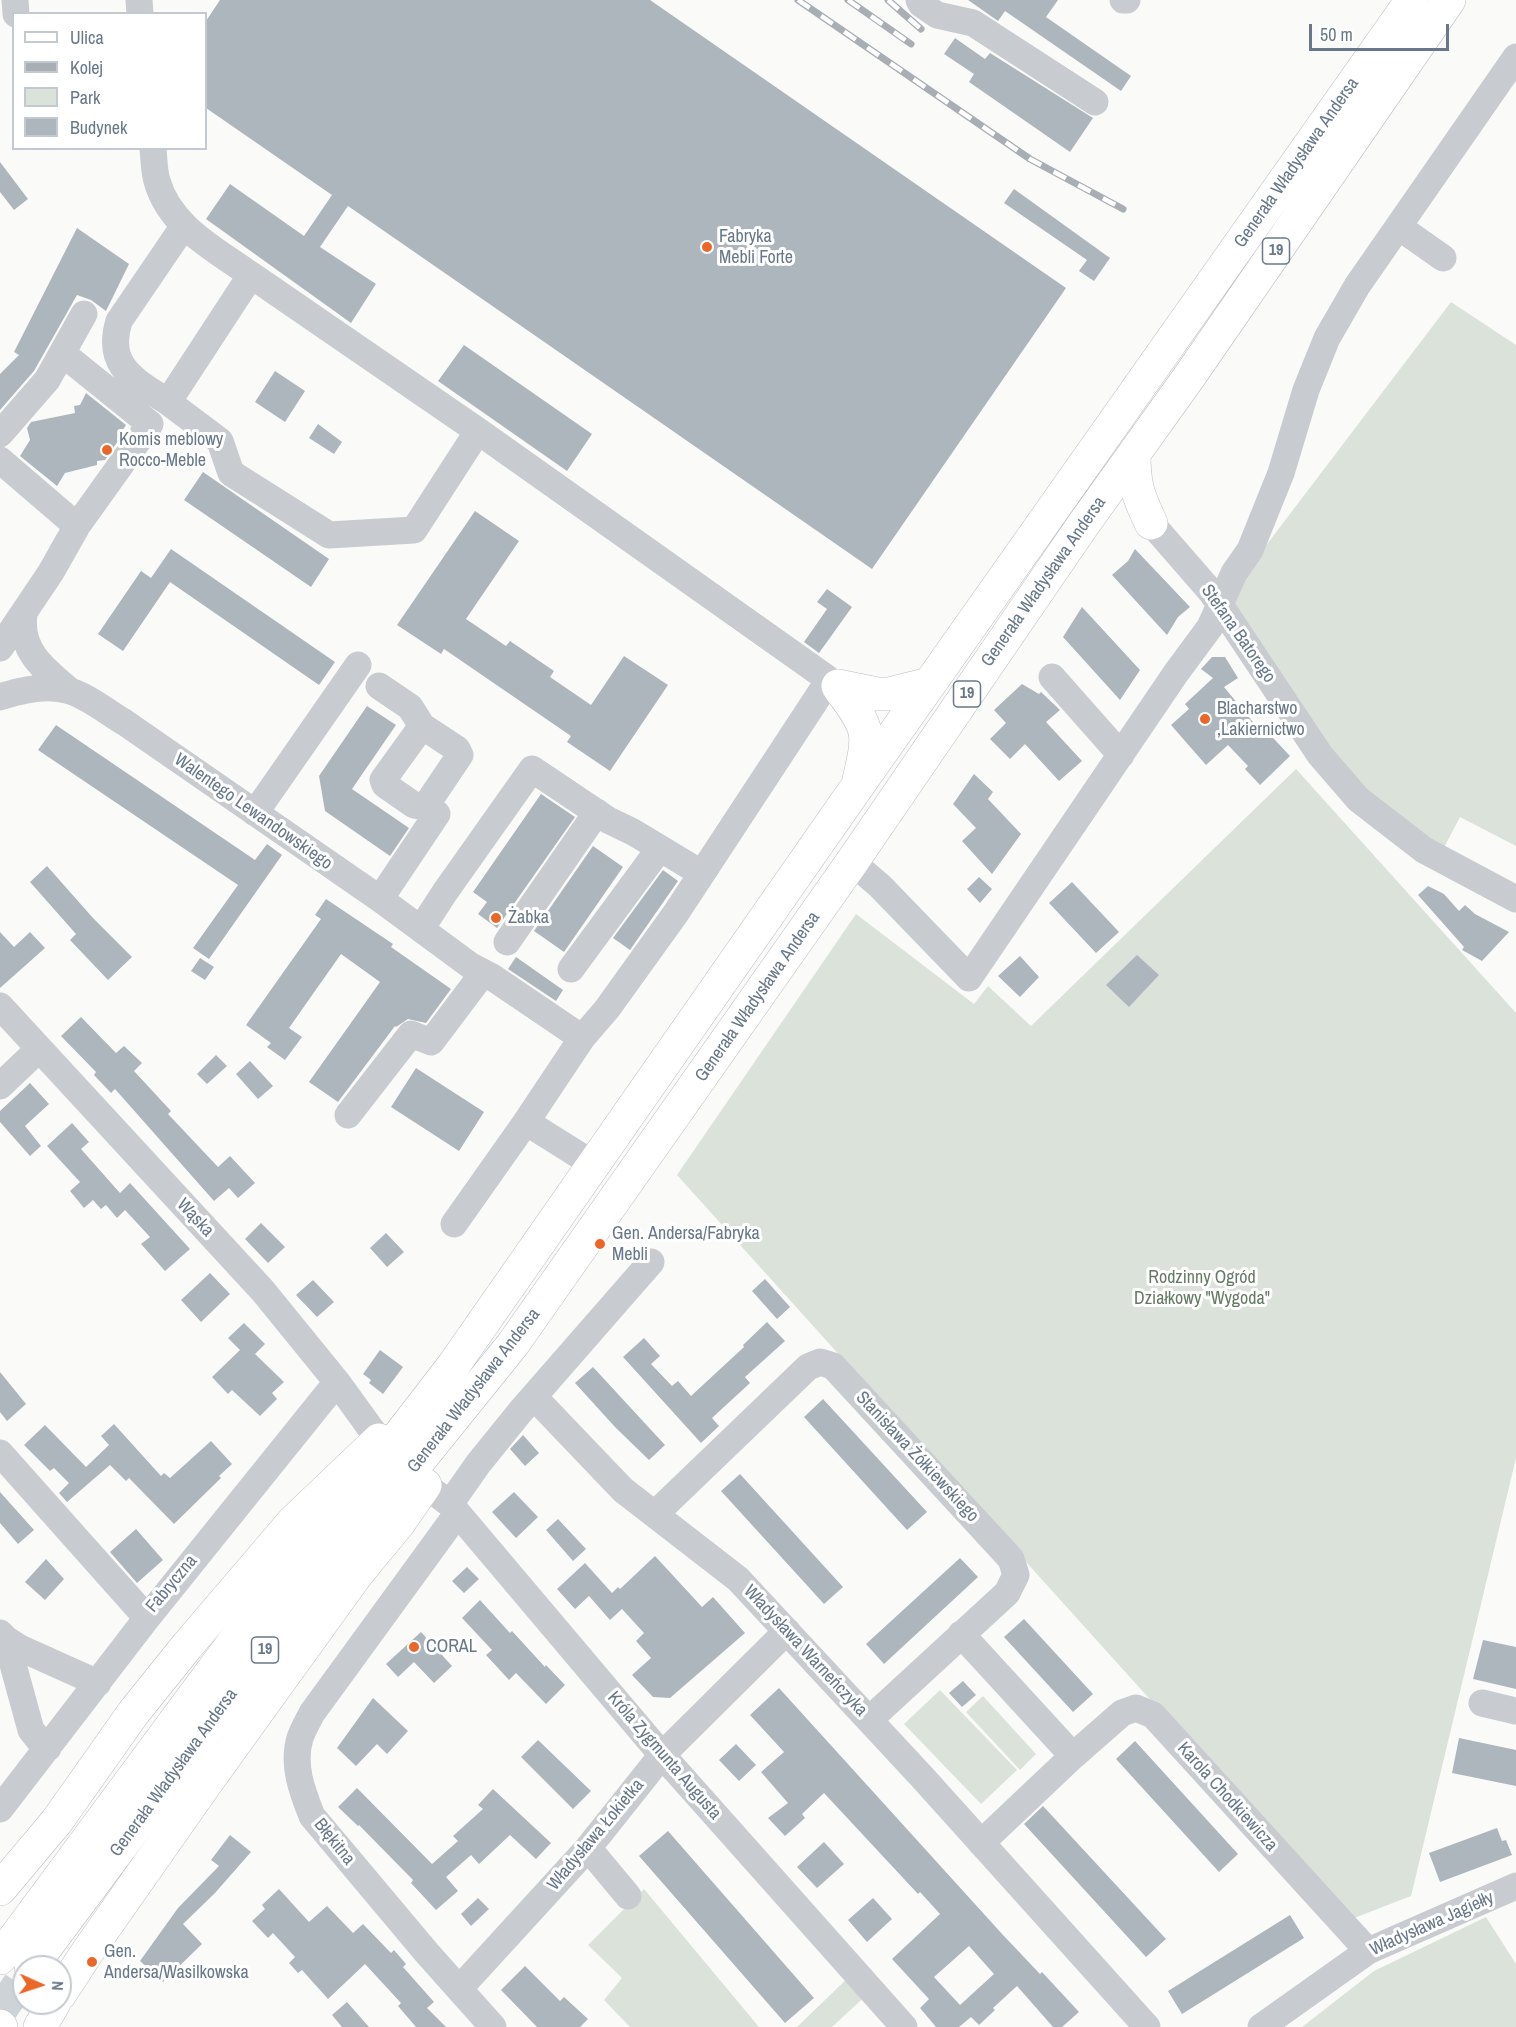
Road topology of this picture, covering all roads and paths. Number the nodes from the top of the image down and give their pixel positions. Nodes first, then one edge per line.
1 (919, 0) edge
2 (1449, 0) edge
3 (1468, 0) edge
4 (1407, 18) edge
5 (1516, 57) edge
6 (1095, 102) dead end
7 (153, 150) edge
8 (183, 227) junction
9 (1398, 227) junction
10 (1443, 258) dead end
11 (251, 275) junction
12 (84, 314) dead end
13 (62, 353) junction
14 (168, 402) junction
15 (478, 431) junction
16 (0, 434) edge
17 (1134, 454) junction
18 (0, 460) edge
19 (1151, 523) junction
20 (1083, 525) junction
21 (77, 526) junction
22 (1220, 606) junction
23 (24, 614) junction
24 (0, 648) edge
25 (358, 665) dead end
26 (1052, 676) dead end
27 (833, 683) junction
28 (929, 684) junction
29 (379, 686) dead end
30 (70, 691) junction
31 (0, 697) edge
32 (422, 726) junction
33 (1121, 755) junction
34 (859, 784) junction
35 (425, 807) junction
36 (597, 812) junction
37 (255, 813) junction
38 (660, 848) junction
39 (852, 862) junction
40 (701, 873) junction
41 (380, 899) junction
42 (1516, 899) edge
43 (421, 929) junction
44 (507, 942) dead end
45 (570, 969) dead end
46 (488, 975) junction
47 (0, 1006) edge
48 (582, 1038) junction
49 (39, 1049) junction
50 (0, 1086) edge
51 (348, 1115) dead end
52 (526, 1122) junction
53 (593, 1164) junction
54 (454, 1224) dead end
55 (651, 1262) dead end
56 (513, 1344) junction
57 (453, 1366) junction
58 (338, 1382) junction
59 (535, 1398) junction
60 (379, 1440) junction
61 (0, 1453) edge
62 (444, 1501) junction
63 (655, 1514) junction
64 (147, 1618) junction
65 (787, 1631) junction
66 (961, 1634) junction
67 (3, 1636) edge
68 (98, 1683) junction
69 (1482, 1703) dead end
70 (1516, 1711) edge
71 (869, 1720) junction
72 (48, 1748) junction
73 (662, 1755) junction
74 (1073, 1756) junction
75 (0, 1809) edge
76 (981, 1843) junction
77 (588, 1848) junction
78 (1516, 1887) edge
79 (0, 1888) edge
80 (628, 1896) dead end
81 (1368, 1951) junction
82 (29, 1955) edge
83 (32, 1955) edge
84 (72, 1976) edge
85 (459, 1989) junction
86 (493, 2027) edge
87 (904, 2027) edge
88 (1147, 2027) edge
89 (1261, 2027) edge

1 - 6 street
2 - 4 main road, Generała Władysława Andersa / 19
3 - 4 main road
4 - 17 main road, Generała Władysława Andersa / 19
4 - 28 main road, Generała Władysława Andersa / 19
5 - 9 street
7 - 8 street
8 - 11 street
8 - 14 street
9 - 10 street
9 - 22 street
11 - 14 street
11 - 15 street
12 - 13 street
13 - 16 street
13 - 21 street
14 - 15 street
15 - 27 street
17 - 19 main road
17 - 20 main road, Generała Władysława Andersa / 19
18 - 21 street
19 - 20 main road
19 - 22 street, Stefana Batorego
20 - 39 main road, Generała Władysława Andersa / 19
21 - 23 street
22 - 33 street
22 - 42 street, Stefana Batorego
23 - 24 street
23 - 30 street
25 - 37 street
26 - 33 street
27 - 28 main road
27 - 34 main road
27 - 40 street
28 - 34 main road, Generała Władysława Andersa / 19
29 - 32 street
30 - 31 street, Walentego Lewandowskiego
30 - 37 street, Walentego Lewandowskiego
32 - 35 street
32 - 35 street
33 - 39 street
34 - 53 main road, Generała Władysława Andersa / 19
35 - 41 street
36 - 38 street
36 - 43 street
36 - 44 street
37 - 41 street, Walentego Lewandowskiego
38 - 40 street
38 - 45 street
39 - 56 main road, Generała Władysława Andersa / 19
40 - 48 street
41 - 43 street, Walentego Lewandowskiego
43 - 46 street, Walentego Lewandowskiego
46 - 48 street, Walentego Lewandowskiego
46 - 51 street
47 - 49 street, Wąska
48 - 52 street
49 - 50 street
49 - 58 street, Wąska
52 - 53 street
52 - 54 street
53 - 57 main road, Generała Władysława Andersa / 19
55 - 59 street
56 - 62 main road
56 - 83 main road, Generała Władysława Andersa / 19
57 - 60 main road
57 - 82 main road, Generała Władysława Andersa / 19
58 - 60 street, Wąska
58 - 64 street, Fabryczna
59 - 62 street
59 - 63 street, Władysława Warneńczyka
60 - 79 main road
61 - 64 street, Fabryczna
62 - 73 street, Króla Zygmunta Augusta
62 - 84 main road
62 - 85 street, Błękitna
63 - 65 street, Władysława Warneńczyka
63 - 66 street, Stanisława Żółkiewskiego
64 - 68 street
65 - 71 street, Władysława Warneńczyka
65 - 73 street, Władysława Łokietka
66 - 71 street, Stanisława Żółkiewskiego
66 - 74 street
67 - 68 street
67 - 72 street
68 - 72 street
69 - 70 street
71 - 76 street, Władysława Warneńczyka
72 - 75 street
73 - 77 street, Władysława Łokietka
73 - 87 street, Króla Zygmunta Augusta
74 - 76 street, Karola Chodkiewicza
74 - 81 street, Karola Chodkiewicza
76 - 88 street, Władysława Warneńczyka
77 - 80 street
77 - 85 street, Władysława Łokietka
78 - 81 street, Władysława Jagiełły
81 - 89 street, Władysława Jagiełły
85 - 86 street, Błękitna

